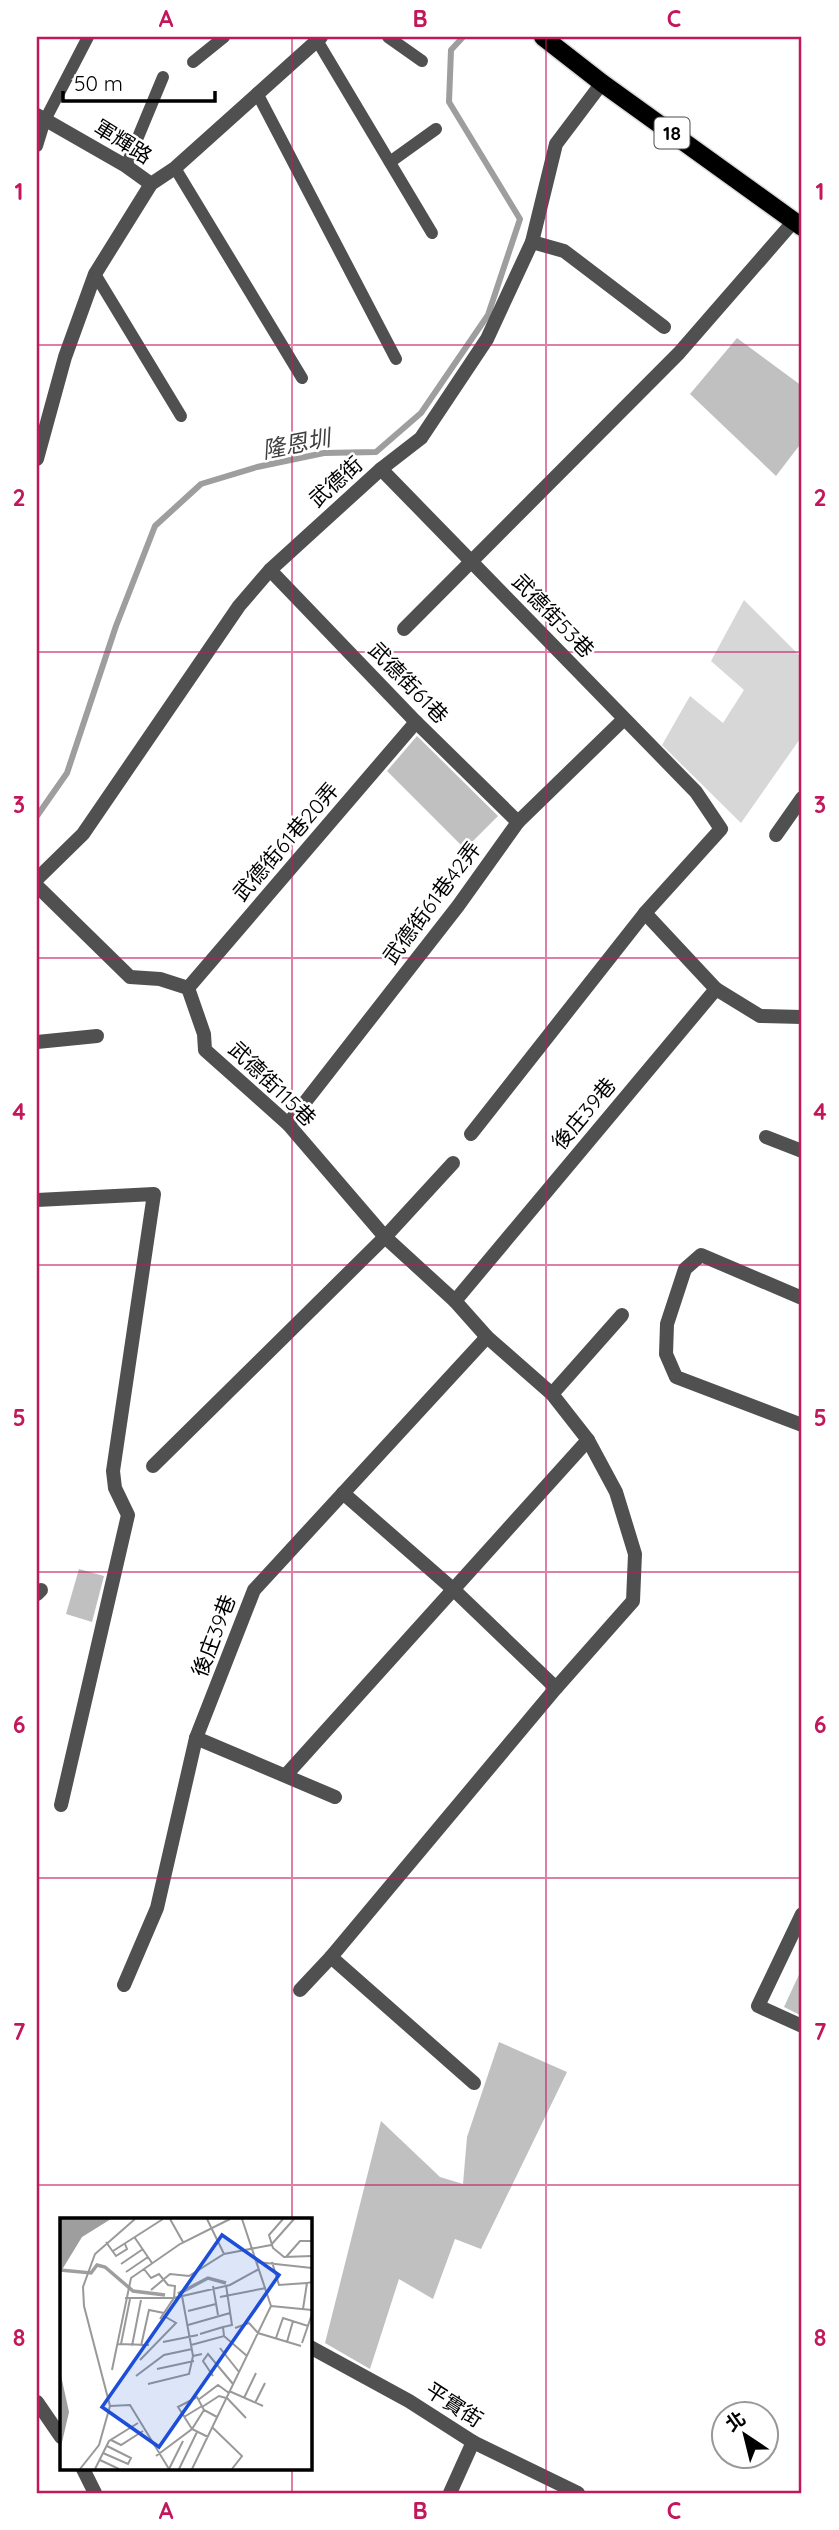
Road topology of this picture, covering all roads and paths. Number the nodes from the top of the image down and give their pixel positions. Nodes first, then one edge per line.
1 (88, 37) edge
2 (224, 37) edge
3 (388, 37) edge
4 (542, 37) edge
5 (318, 38) edge
6 (422, 61) dead end
7 (193, 62) dead end
8 (163, 77) dead end
9 (602, 83) junction
10 (257, 93) junction
11 (41, 117) edge
12 (436, 129) dead end
13 (37, 146) edge
14 (390, 162) junction
15 (126, 166) junction
16 (175, 168) junction
17 (151, 184) junction
18 (798, 224) edge
19 (432, 233) dead end
20 (532, 242) junction
21 (94, 274) junction
22 (664, 327) dead end
23 (396, 359) dead end
24 (302, 378) dead end
25 (180, 416) dead end
26 (37, 459) edge
27 (381, 469) junction
28 (471, 562) junction
29 (270, 570) junction
30 (404, 629) dead end
31 (625, 719) junction
32 (416, 722) junction
33 (802, 799) edge
34 (518, 822) junction
35 (776, 835) dead end
36 (37, 879) edge
37 (37, 886) edge
38 (645, 913) junction
39 (188, 988) junction
40 (716, 989) junction
41 (802, 1017) edge
42 (97, 1037) dead end
43 (37, 1042) edge
44 (288, 1125) junction
45 (471, 1134) dead end
46 (766, 1136) dead end
47 (802, 1151) edge
48 (453, 1163) dead end
49 (37, 1200) edge
50 (385, 1237) junction
51 (802, 1298) edge
52 (455, 1301) junction
53 (622, 1315) dead end
54 (487, 1337) junction
55 (552, 1394) junction
56 (802, 1425) edge
57 (588, 1440) junction
58 (153, 1466) dead end
59 (344, 1493) junction
60 (454, 1590) junction
61 (555, 1688) junction
62 (196, 1738) junction
63 (286, 1775) junction
64 (335, 1797) dead end
65 (61, 1805) dead end
66 (802, 1914) edge
67 (331, 1957) junction
68 (124, 1985) dead end
69 (300, 1990) dead end
70 (802, 2026) edge
71 (474, 2083) dead end
72 (312, 2348) edge
73 (37, 2402) edge
74 (60, 2436) edge
75 (473, 2442) junction
76 (84, 2470) edge
77 (95, 2493) edge
78 (450, 2493) edge
79 (574, 2493) edge

1 - 11 lane
2 - 7 lane
3 - 6 lane
4 - 9 main road, 18
5 - 10 street
5 - 14 lane
8 - 15 lane
9 - 18 main road, 18
9 - 20 street, 武德街
10 - 16 street
10 - 23 lane
11 - 13 lane
11 - 15 street, 軍輝路
12 - 14 lane
14 - 19 lane
15 - 17 street, 軍輝路
16 - 17 street
16 - 24 lane
17 - 21 street
18 - 28 street
20 - 22 street
20 - 27 street, 武德街
21 - 25 lane
21 - 26 street
27 - 28 street, 武德街53巷
27 - 29 street, 武德街
28 - 30 street
28 - 31 street, 武德街53巷
29 - 32 street, 武德街61巷
29 - 36 street, 武德街
31 - 34 street, 武德街61巷42弄
31 - 38 street, 武德街53巷
32 - 34 street, 武德街61巷
32 - 39 street, 武德街61巷20弄
33 - 35 street
34 - 44 street, 武德街61巷42弄
37 - 39 street
38 - 40 street
38 - 45 street
39 - 44 street, 武德街115巷
40 - 41 street
40 - 52 street, 後庄39巷
42 - 43 street
44 - 50 street, 武德街115巷
46 - 47 street
48 - 50 street
49 - 65 street
50 - 52 street, 武德街115巷
50 - 58 street
51 - 56 street
52 - 54 street
53 - 55 street
54 - 55 street
54 - 59 street, 後庄39巷
55 - 57 street
57 - 60 street
57 - 61 street
59 - 60 street
59 - 62 street, 後庄39巷
60 - 61 street
60 - 63 street
61 - 67 street
62 - 63 street
62 - 68 street, 後庄39巷
63 - 64 street
66 - 70 street
67 - 69 street
67 - 71 street
72 - 75 street, 平實街
73 - 74 street
75 - 78 street
75 - 79 street, 平實街
76 - 77 street

